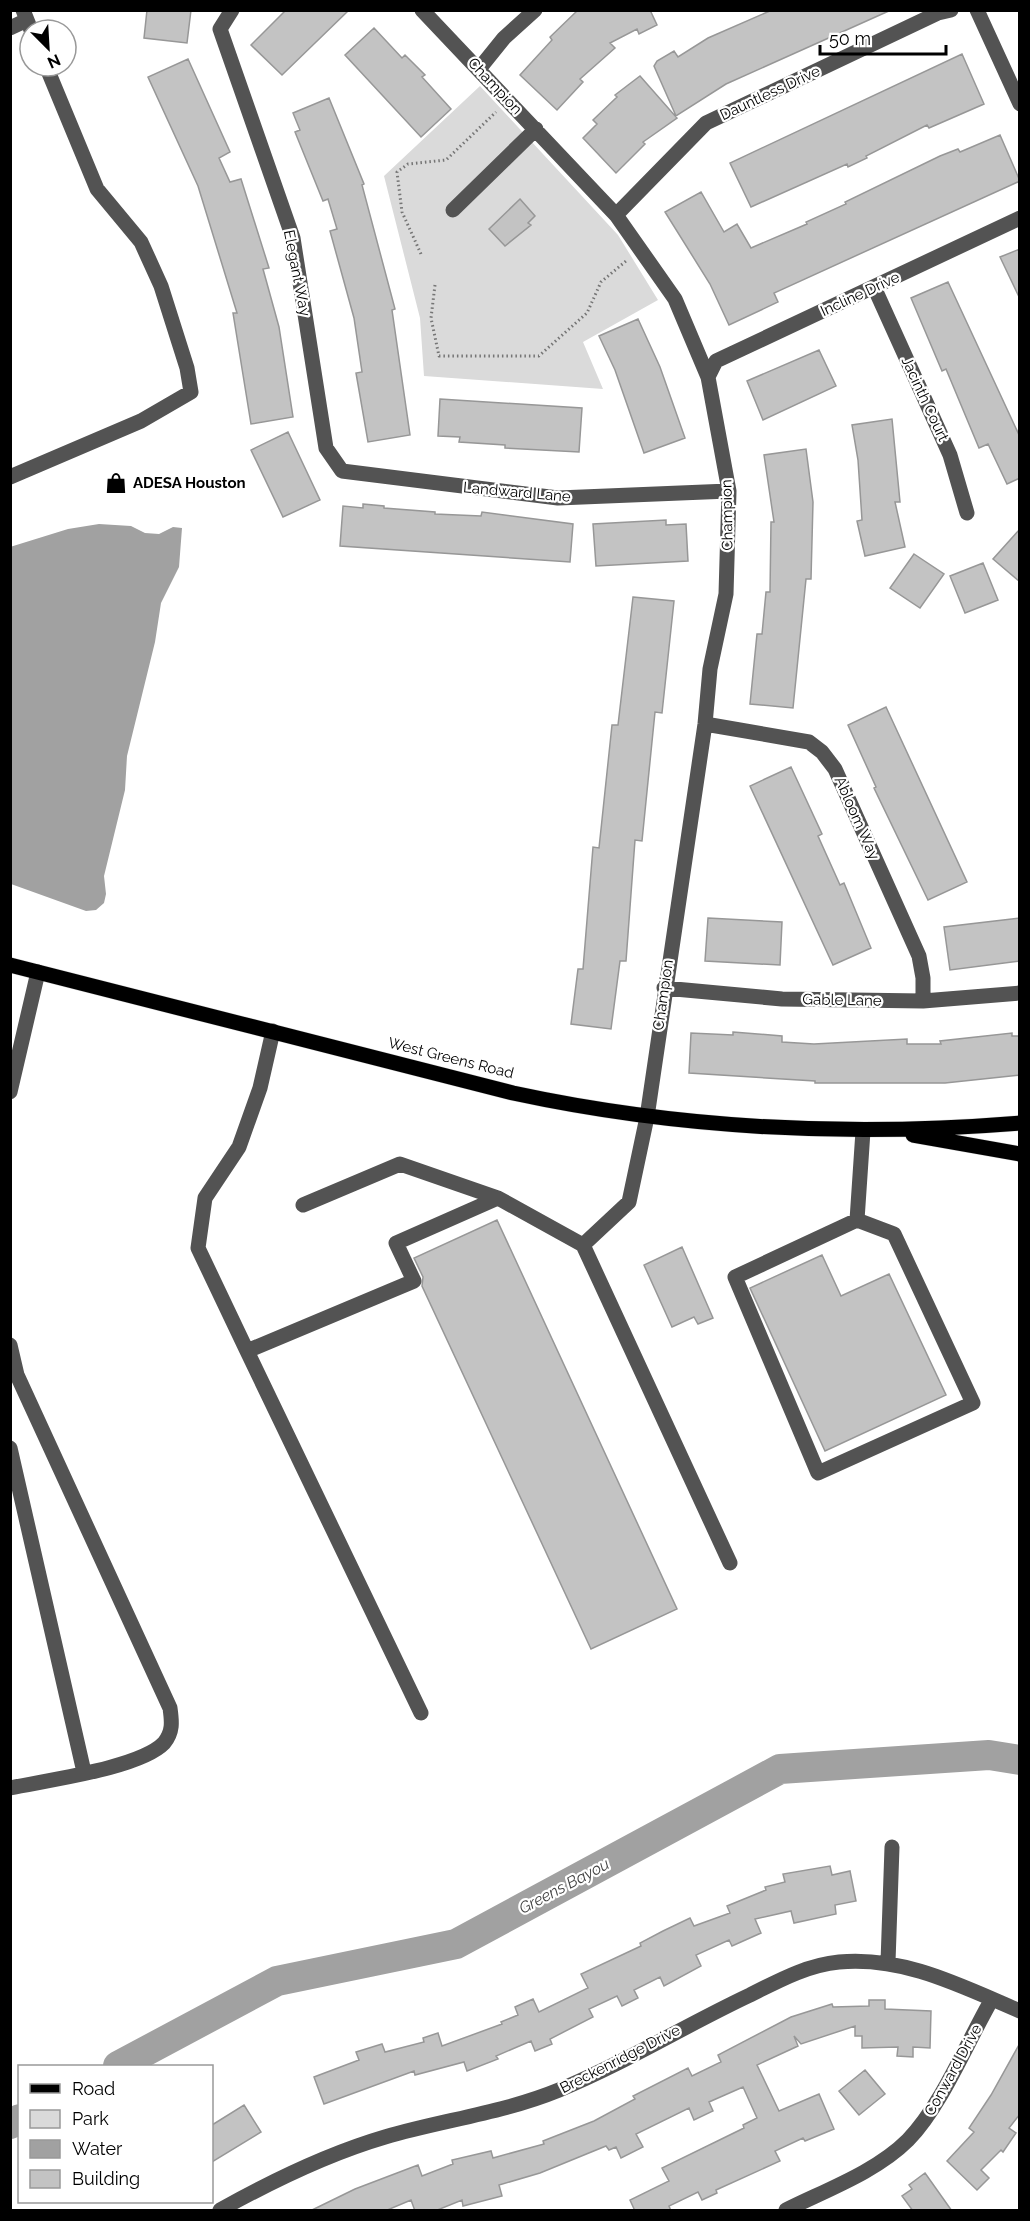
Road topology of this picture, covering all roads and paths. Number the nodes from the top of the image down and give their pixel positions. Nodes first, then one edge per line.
1 (232, 10) edge
2 (422, 10) edge
3 (535, 10) edge
4 (951, 10) edge
5 (977, 10) edge
6 (479, 69) junction
7 (51, 78) edge
8 (1020, 104) edge
9 (496, 112) dead end
10 (536, 129) junction
11 (453, 210) dead end
12 (616, 215) junction
13 (1020, 218) edge
14 (421, 254) dead end
15 (626, 261) dead end
16 (435, 285) dead end
17 (874, 287) junction
18 (708, 376) junction
19 (342, 471) joint
20 (10, 477) edge
21 (729, 491) junction
22 (967, 513) dead end
23 (705, 724) junction
24 (10, 965) edge
25 (38, 972) junction
26 (664, 988) junction
27 (1020, 993) edge
28 (922, 1001) junction
29 (273, 1031) junction
30 (15, 1054) edge
31 (10, 1092) edge
32 (647, 1117) junction
33 (1020, 1123) edge
34 (863, 1131) junction
35 (892, 1131) junction
36 (1020, 1154) edge
37 (498, 1198) junction
38 (303, 1205) dead end
39 (857, 1221) junction
40 (583, 1245) junction
41 (10, 1346) edge
42 (247, 1351) junction
43 (14, 1375) edge
44 (10, 1448) edge
45 (730, 1563) dead end
46 (421, 1713) dead end
47 (84, 1772) junction
48 (10, 1788) edge
49 (892, 1847) dead end
50 (888, 1962) junction
51 (992, 1999) junction
52 (1020, 2011) edge
53 (220, 2211) edge
54 (786, 2211) edge

1 - 19 street, Elegant Way
2 - 6 street, Champion
3 - 6 street
4 - 12 street, Dauntless Drive
5 - 8 street
6 - 10 street, Champion
7 - 20 street
9 - 14 path
10 - 11 street
10 - 12 street, Champion
12 - 18 street, Champion
13 - 17 street, Incline Drive
15 - 16 path
17 - 18 street, Incline Drive
17 - 22 street, Jacinth Court
18 - 21 street, Champion
19 - 21 street, Landward Lane
21 - 23 street, Champion
23 - 26 street, Champion
23 - 28 street, Abloom Way
24 - 25 main road, West Greens Road
25 - 29 main road, West Greens Road
25 - 30 street
26 - 28 street, Gable Lane
26 - 32 street, Champion
27 - 28 street, Gable Lane
29 - 32 main road, West Greens Road
29 - 42 street
30 - 31 street
32 - 34 main road, West Greens Road
32 - 40 street, Champion
33 - 35 main road, West Greens Road
34 - 35 main road, West Greens Road
34 - 39 street
35 - 36 main road, West Greens Road
37 - 38 street
37 - 40 street
37 - 42 street
39 - 39 street
40 - 45 street
41 - 43 street
42 - 46 street
43 - 47 street
44 - 47 street
47 - 48 street
49 - 50 street
50 - 51 street, Breckenridge Drive
50 - 53 street, Breckenridge Drive
51 - 52 street, Breckenridge Drive
51 - 54 street, Conward Drive

